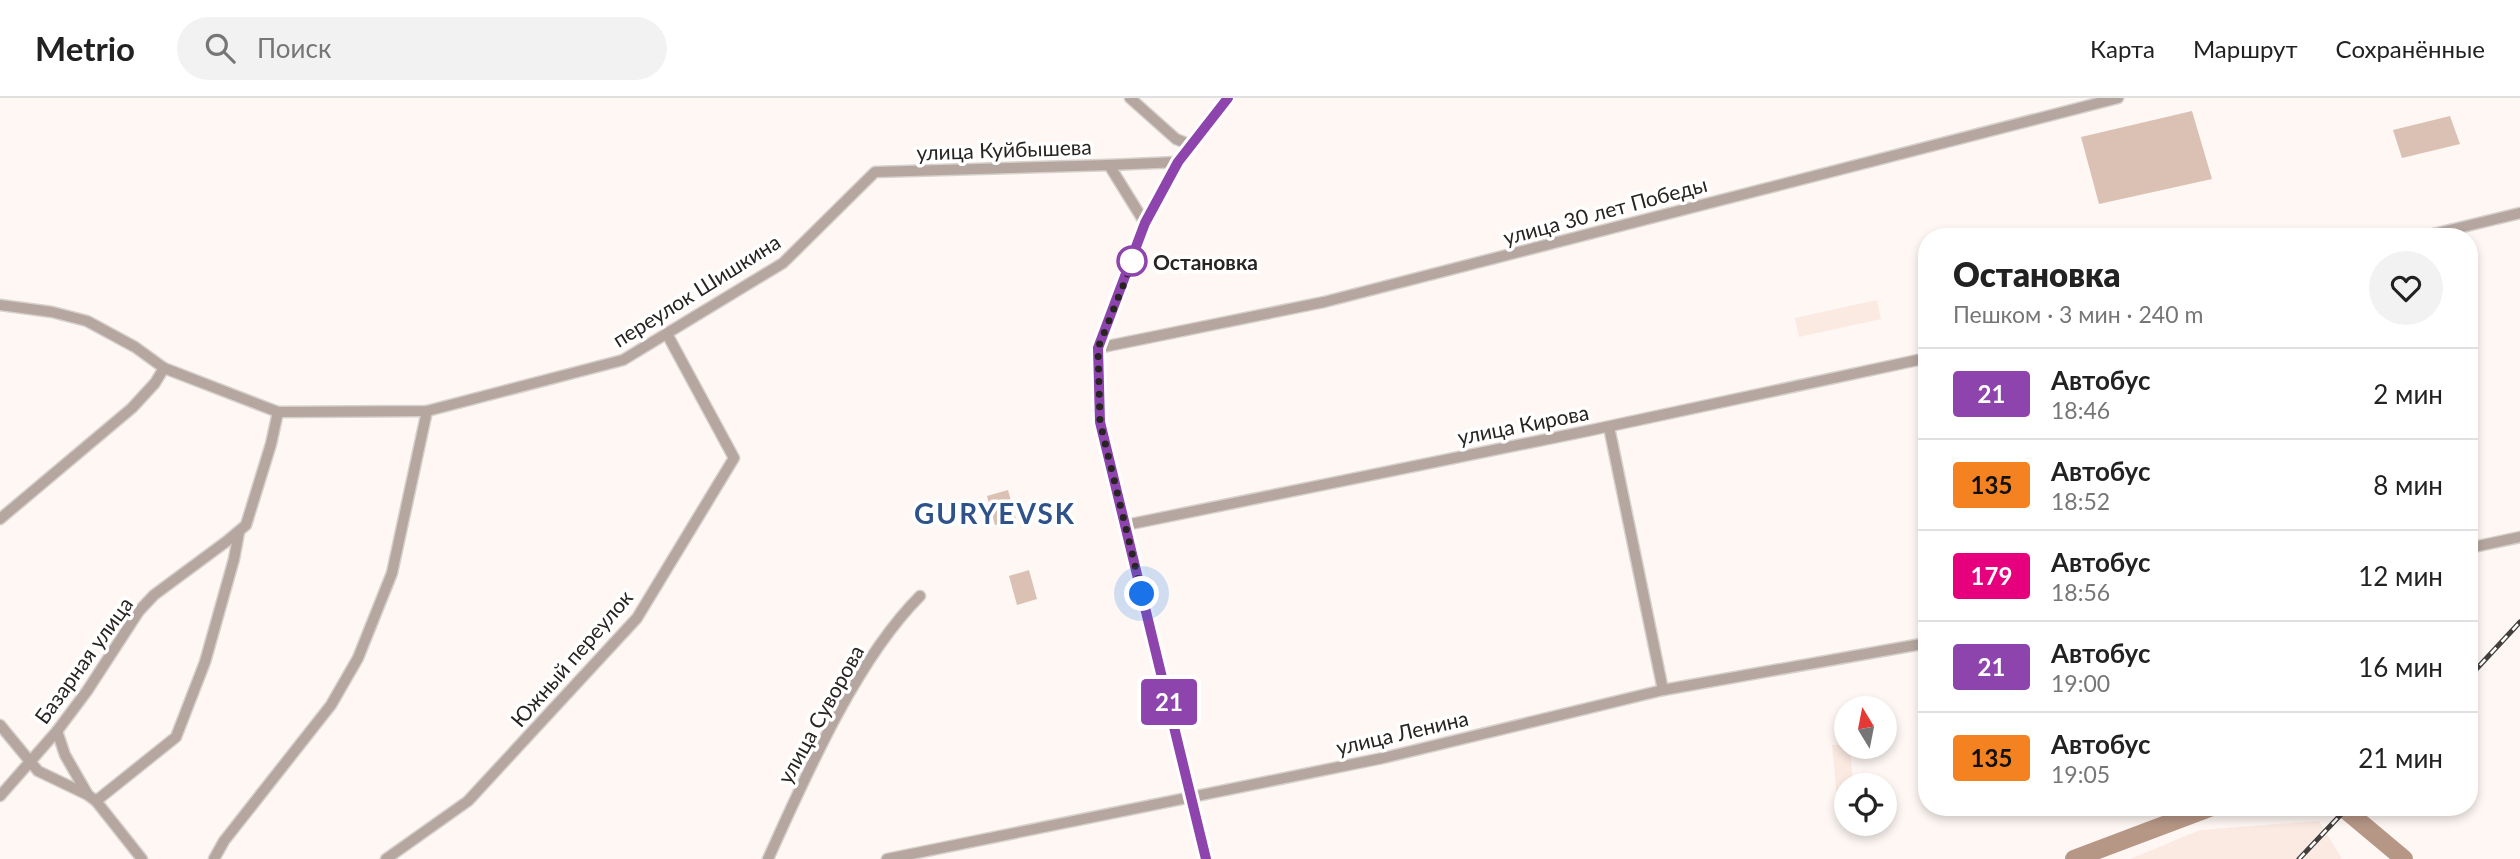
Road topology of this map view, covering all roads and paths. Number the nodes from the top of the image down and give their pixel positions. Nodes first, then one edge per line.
1 (1130, 98) edge
2 (1228, 98) edge
3 (2118, 98) edge
4 (1191, 145) junction
5 (1178, 162) junction
6 (1109, 165) junction
7 (875, 172) joint
8 (2520, 213) edge
9 (1145, 223) junction
10 (2458, 228) edge
11 (0, 305) edge
12 (667, 334) junction
13 (1098, 348) junction
14 (1918, 360) edge
15 (164, 368) junction
16 (427, 411) junction
17 (278, 412) junction
18 (1609, 427) junction
19 (0, 519) edge
20 (1126, 525) junction
21 (239, 532) junction
22 (2520, 537) edge
23 (2478, 546) edge
24 (920, 596) dead end
25 (1918, 645) edge
26 (1663, 690) junction
27 (0, 724) edge
28 (57, 731) junction
29 (30, 762) junction
30 (0, 796) edge
31 (1192, 796) junction
32 (92, 798) junction
33 (212, 858) edge
34 (142, 859) edge
35 (386, 859) edge
36 (768, 859) edge
37 (887, 859) edge
38 (1206, 859) edge

1 - 4 street
2 - 4 street
3 - 13 street, улица 30 лет Победы
4 - 5 street
5 - 6 street
5 - 9 street
6 - 7 street, улица Куйбышева
6 - 9 street, улица Куйбышева
7 - 12 street, переулок Шишкина
8 - 10 street
9 - 13 street
11 - 15 street
12 - 16 street, переулок Шишкина
12 - 35 street, Южный переулок
13 - 20 street
14 - 18 street, улица Кирова
15 - 17 street
15 - 19 street
16 - 17 street, переулок Шишкина
16 - 33 street
17 - 21 street, Базарная улица
18 - 20 street, улица Кирова
18 - 26 street
20 - 31 street
21 - 28 street, Базарная улица
21 - 32 street
22 - 23 street
24 - 36 street, улица Суворова
25 - 26 street, улица Ленина
26 - 31 street, улица Ленина
27 - 29 street
28 - 29 street, Базарная улица
28 - 32 street
29 - 30 street, Базарная улица
29 - 32 street
31 - 37 street, улица Ленина
31 - 38 street
32 - 34 street

